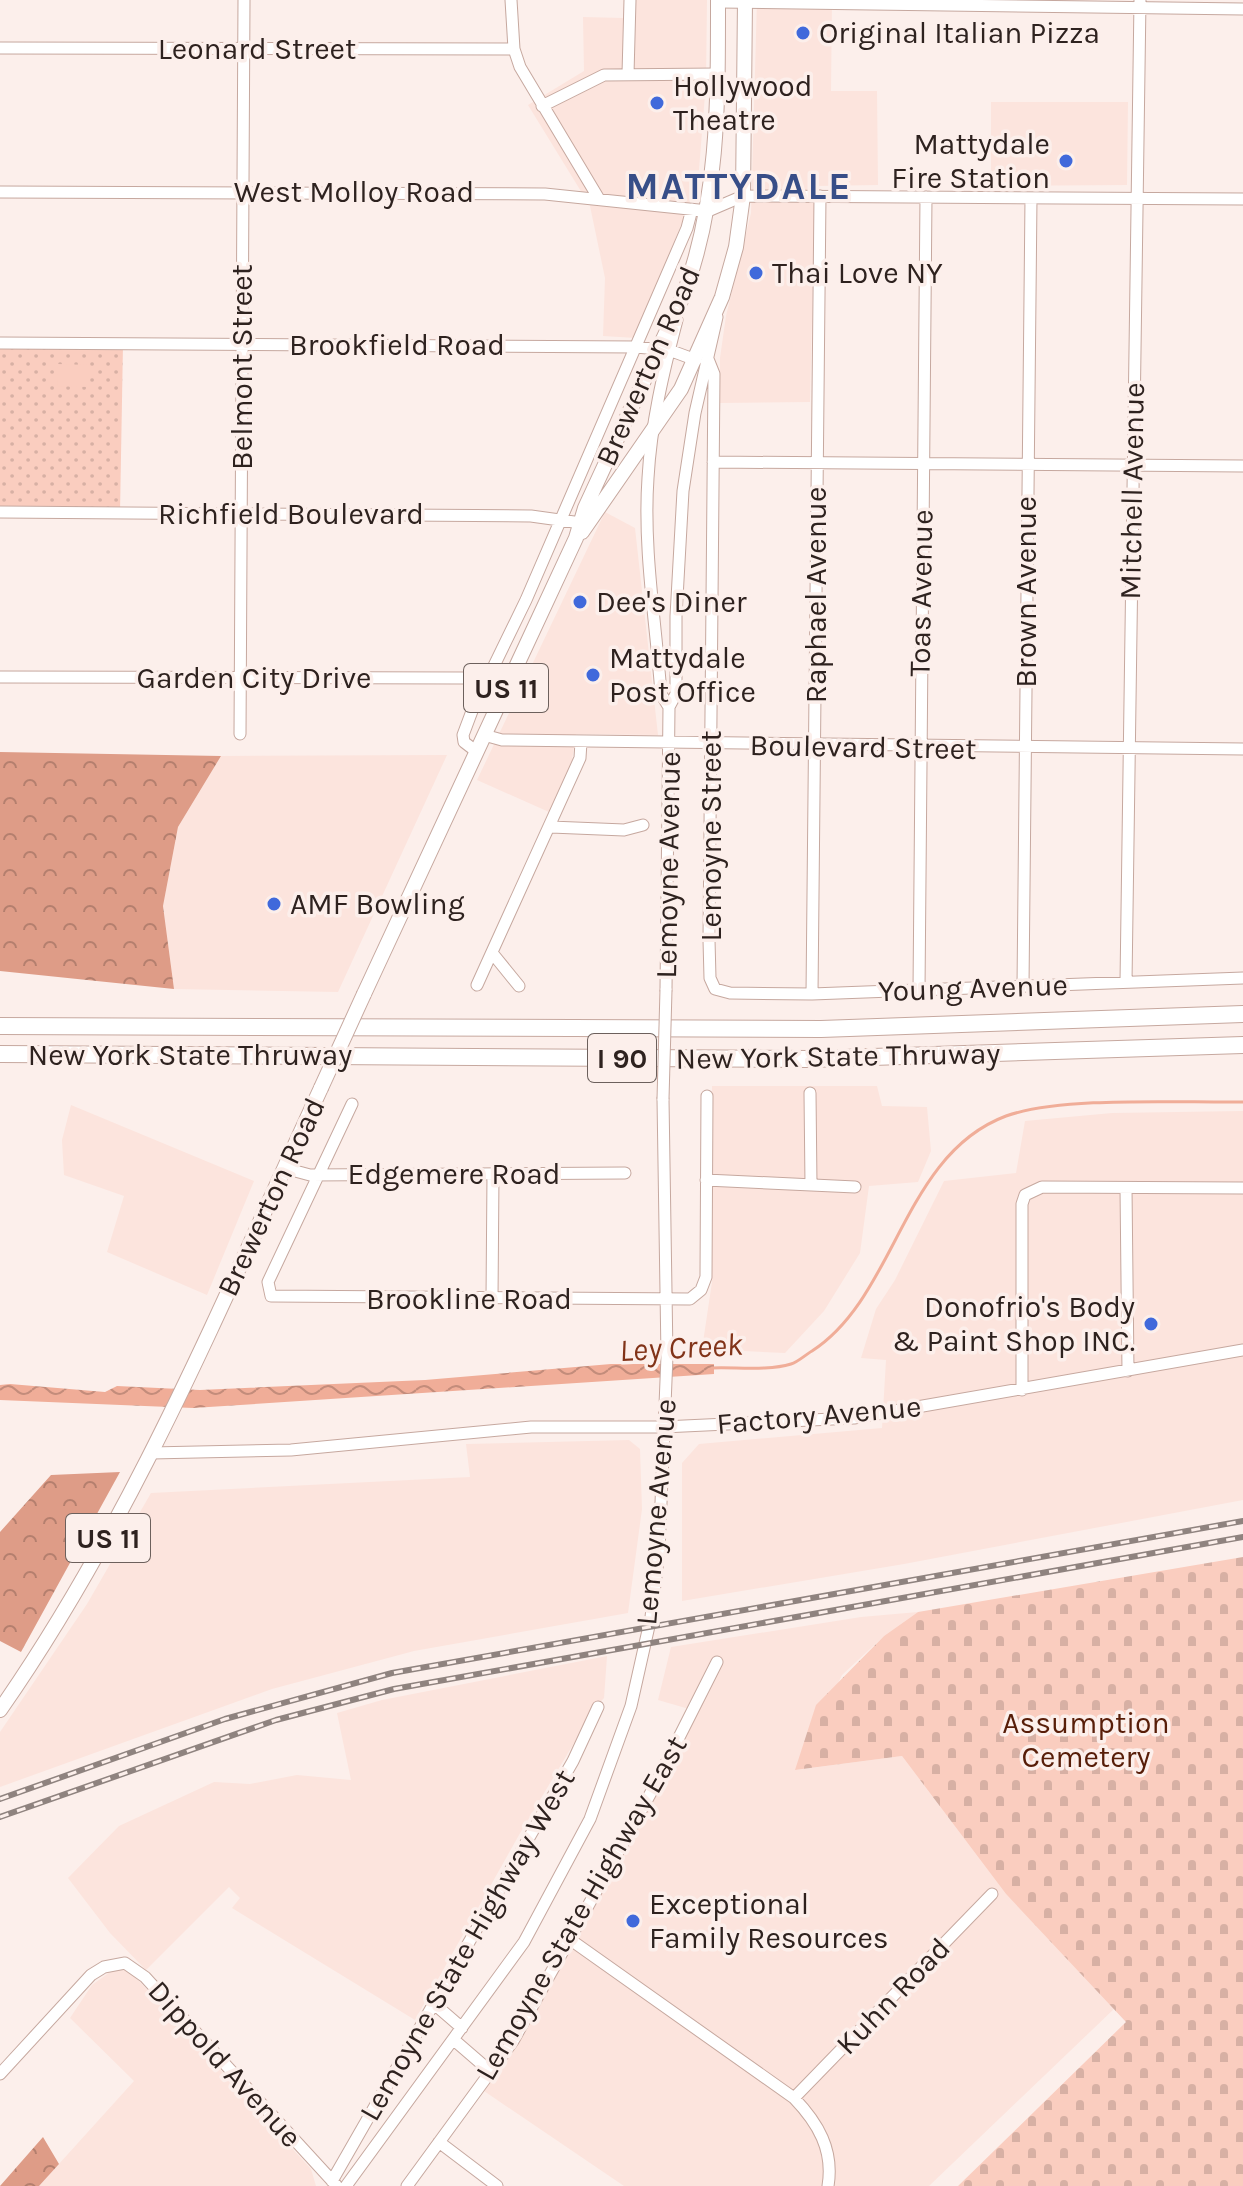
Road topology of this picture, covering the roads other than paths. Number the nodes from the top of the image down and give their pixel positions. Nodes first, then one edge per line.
1 (244, 0) edge
2 (511, 0) edge
3 (630, 0) edge
4 (718, 1) edge
5 (745, 2) edge
6 (1140, 4) edge
7 (1243, 9) edge
8 (0, 48) edge
9 (244, 49) junction
10 (514, 49) junction
11 (628, 74) junction
12 (718, 74) junction
13 (542, 106) junction
14 (0, 192) edge
15 (243, 192) junction
16 (743, 196) junction
17 (820, 196) junction
18 (926, 197) junction
19 (1031, 198) junction
20 (1136, 198) junction
21 (599, 199) junction
22 (1243, 199) edge
23 (692, 209) junction
24 (708, 211) junction
25 (0, 343) edge
26 (241, 345) junction
27 (636, 347) junction
28 (664, 349) junction
29 (702, 360) junction
30 (652, 434) junction
31 (713, 462) junction
32 (817, 462) junction
33 (922, 463) junction
34 (1027, 463) junction
35 (1132, 464) junction
36 (1243, 466) edge
37 (0, 512) edge
38 (241, 514) junction
39 (561, 518) junction
40 (581, 523) junction
41 (576, 538) junction
42 (0, 677) edge
43 (238, 678) junction
44 (485, 683) junction
45 (504, 694) junction
46 (669, 707) junction
47 (240, 734) dead end
48 (484, 735) junction
49 (581, 742) junction
50 (670, 744) junction
51 (711, 745) junction
52 (815, 746) junction
53 (919, 747) junction
54 (1025, 748) junction
55 (1129, 748) junction
56 (1243, 749) edge
57 (477, 752) junction
58 (643, 825) dead end
59 (551, 827) junction
60 (493, 954) junction
61 (710, 978) joint
62 (1243, 978) edge
63 (1126, 982) junction
64 (477, 985) dead end
65 (519, 986) dead end
66 (1023, 986) junction
67 (919, 990) junction
68 (812, 994) junction
69 (1243, 1014) edge
70 (0, 1026) edge
71 (1243, 1045) edge
72 (0, 1054) edge
73 (810, 1093) dead end
74 (707, 1096) dead end
75 (352, 1104) dead end
76 (284, 1168) junction
77 (625, 1173) dead end
78 (318, 1174) junction
79 (493, 1174) junction
80 (706, 1180) junction
81 (811, 1185) junction
82 (855, 1187) dead end
83 (1126, 1188) junction
84 (1243, 1188) edge
85 (492, 1299) junction
86 (667, 1301) junction
87 (1243, 1350) edge
88 (1128, 1371) junction
89 (1022, 1390) junction
90 (663, 1427) junction
91 (151, 1453) junction
92 (717, 1662) dead end
93 (598, 1707) dead end
94 (0, 1710) edge
95 (992, 1894) dead end
96 (568, 1938) junction
97 (432, 2002) junction
98 (462, 2028) junction
99 (454, 2040) junction
100 (491, 2072) junction
101 (0, 2074) edge
102 (794, 2098) junction
103 (439, 2142) junction
104 (335, 2183) edge
105 (346, 2186) edge
106 (407, 2186) edge
107 (497, 2186) edge
108 (828, 2186) edge

1 - 9 street, Belmont Street
2 - 10 street
3 - 11 street
4 - 5 street
4 - 12 main road, Brewerton Road / US 11
5 - 6 street
5 - 16 main road, Brewerton Road / US 11
6 - 7 street
6 - 20 street, Mitchell Avenue
8 - 9 street, Leonard Street
9 - 10 street, Leonard Street
9 - 15 street, Belmont Street
10 - 13 street
11 - 12 street
11 - 13 street
12 - 24 main road, Brewerton Road / US 11
13 - 21 street
14 - 15 street, West Molloy Road
15 - 21 street, West Molloy Road
15 - 26 street, Belmont Street
16 - 17 street
16 - 24 street
16 - 29 main road, Brewerton Road / US 11
17 - 18 street
17 - 32 street, Raphael Avenue
18 - 19 street
18 - 33 street, Toas Avenue
19 - 20 street
19 - 34 street, Brown Avenue
20 - 22 street
20 - 35 street, Mitchell Avenue
21 - 23 street, West Molloy Road
23 - 24 street, West Molloy Road
23 - 27 street
24 - 28 main road, Brewerton Road / US 11
25 - 26 street, Brookfield Road
26 - 27 street, Brookfield Road
26 - 38 street, Belmont Street
27 - 28 street, Brookfield Road
27 - 39 street
28 - 29 street, Brookfield Road
28 - 30 street, Lemoyne Avenue
28 - 40 main road, Brewerton Road / US 11
29 - 30 main road, Brewerton Road / US 11
29 - 31 street, Lemoyne Street
29 - 46 street, Lemoyne Avenue
30 - 41 main road, Brewerton Road / US 11
30 - 46 street, Lemoyne Avenue
31 - 32 street
31 - 51 street, Lemoyne Street
32 - 33 street
32 - 52 street, Raphael Avenue
33 - 34 street
33 - 53 street, Toas Avenue
34 - 35 street
34 - 54 street, Brown Avenue
35 - 36 street
35 - 55 street, Mitchell Avenue
37 - 38 street, Richfield Boulevard
38 - 39 street, Richfield Boulevard
38 - 43 street, Belmont Street
39 - 40 street, Richfield Boulevard
39 - 44 street
40 - 41 main road, Brewerton Road / US 11
41 - 45 main road, Brewerton Road / US 11
42 - 43 street, Garden City Drive
43 - 44 street, Garden City Drive
43 - 47 street, Belmont Street
44 - 45 street, Garden City Drive
44 - 57 street
45 - 48 main road, Brewerton Road / US 11
46 - 50 street, Lemoyne Avenue
48 - 49 street, Boulevard Street
48 - 57 main road, Brewerton Road / US 11
49 - 50 street, Boulevard Street
49 - 59 street
50 - 51 street, Boulevard Street
50 - 86 street, Lemoyne Avenue, bridge
51 - 52 street, Boulevard Street
51 - 61 street, Lemoyne Street
52 - 53 street, Boulevard Street
52 - 68 street, Raphael Avenue
53 - 54 street, Boulevard Street
53 - 67 street, Toas Avenue
54 - 55 street, Boulevard Street
54 - 66 street, Brown Avenue
55 - 56 street, Boulevard Street
55 - 63 street, Mitchell Avenue
57 - 76 main road, Brewerton Road / US 11, bridge
58 - 59 street
59 - 60 street
60 - 64 street
60 - 65 street
61 - 68 street, Young Avenue
62 - 63 street, Young Avenue
63 - 66 street, Young Avenue
66 - 67 street, Young Avenue
67 - 68 street, Young Avenue
69 - 70 highway, New York State Thruway / I 90
71 - 72 highway, New York State Thruway / I 90
73 - 81 street
74 - 80 street
75 - 78 street
76 - 78 street, Edgemere Road
76 - 91 main road, Brewerton Road / US 11
77 - 79 street, Edgemere Road
78 - 79 street, Edgemere Road
78 - 85 street, Brookline Road
79 - 85 street
80 - 81 street
80 - 86 street
81 - 82 street
83 - 84 street
83 - 88 street
83 - 89 street
85 - 86 street, Brookline Road
86 - 90 street, Lemoyne Avenue
87 - 88 street, Factory Avenue
88 - 89 street, Factory Avenue
89 - 90 street, Factory Avenue
90 - 91 street, Factory Avenue
90 - 98 street, Lemoyne Avenue
91 - 94 main road, Brewerton Road / US 11
92 - 96 street, Lemoyne State Highway East
93 - 97 street, Lemoyne State Highway West
95 - 102 street, Kuhn Road
96 - 100 street, Lemoyne State Highway East
96 - 102 street
97 - 98 street
97 - 104 street, Lemoyne State Highway West
98 - 99 street, Lemoyne Avenue
99 - 100 street
99 - 105 street, Lemoyne Avenue
100 - 103 street, Lemoyne State Highway East
101 - 104 street, Dippold Avenue
102 - 108 street
103 - 106 street, Lemoyne State Highway East
103 - 107 street

